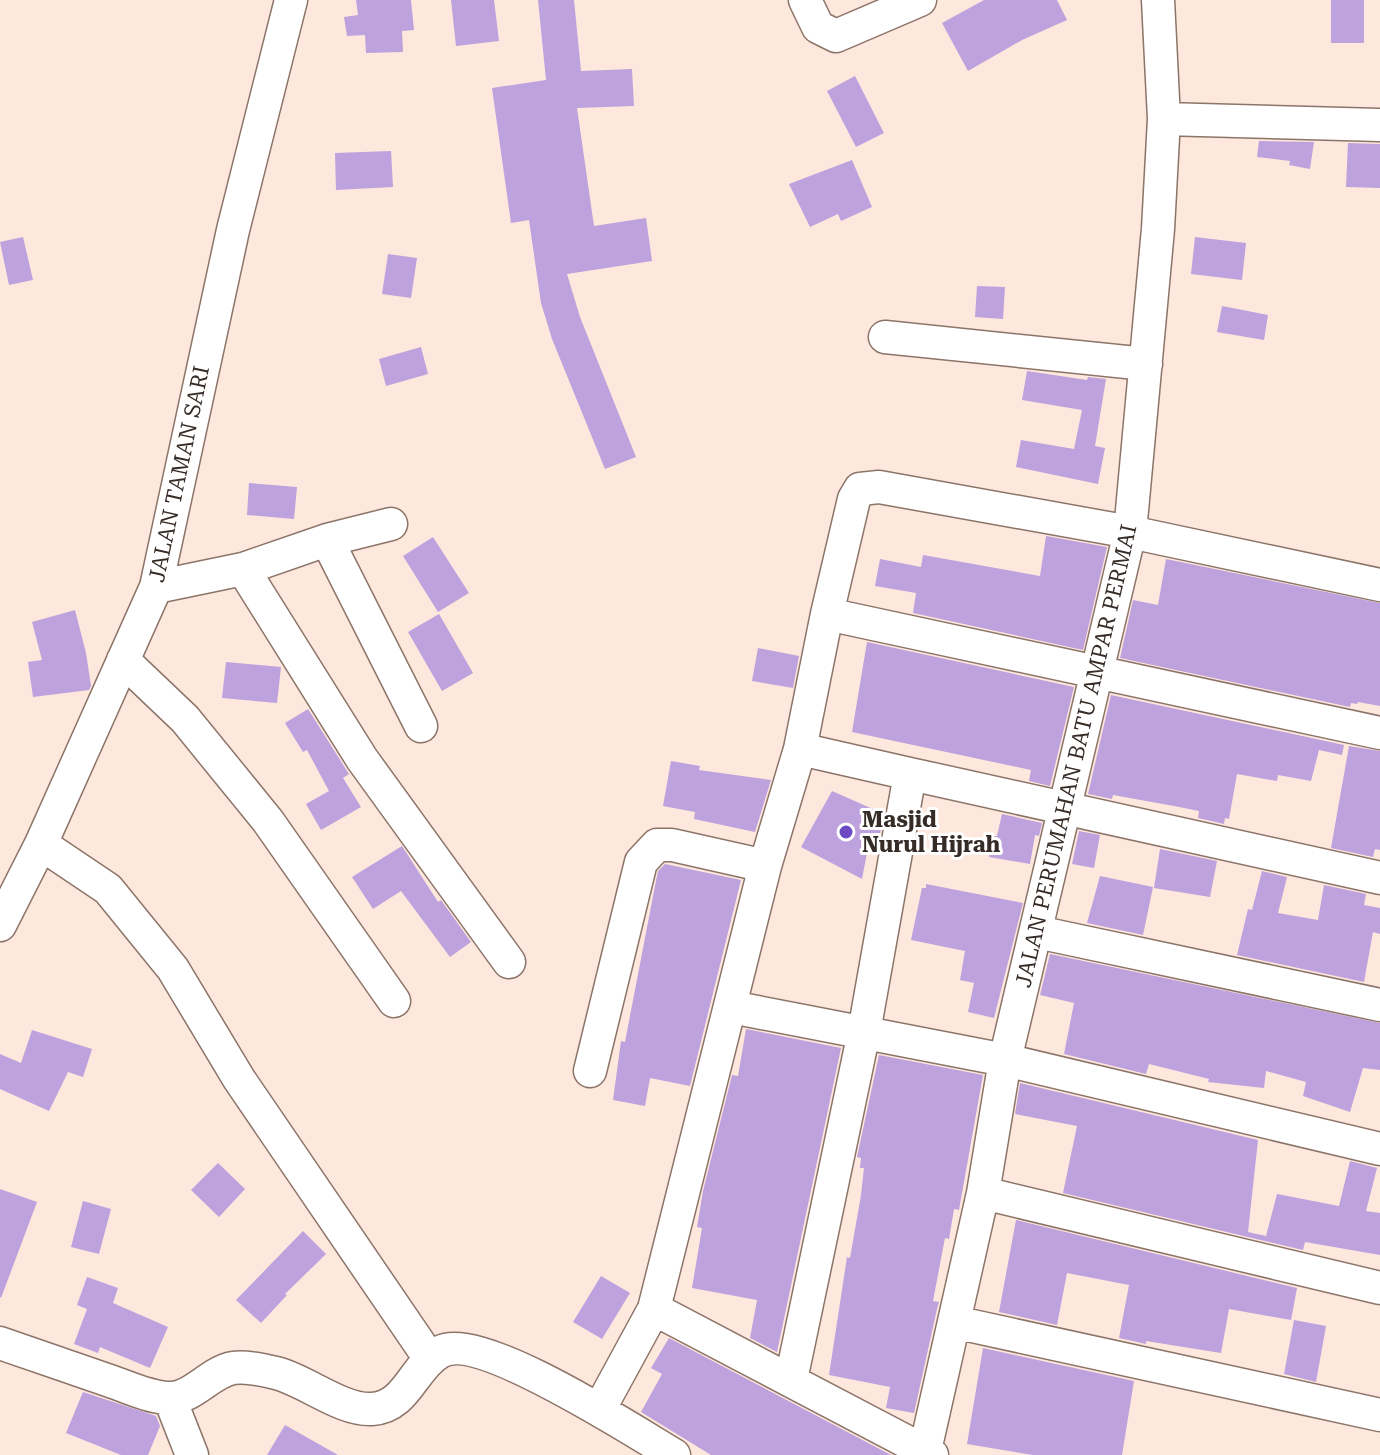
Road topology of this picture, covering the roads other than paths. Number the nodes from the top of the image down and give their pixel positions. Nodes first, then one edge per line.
1 (291, 0) edge
2 (805, 0) edge
3 (920, 0) edge
4 (1158, 0) edge
5 (1164, 119) junction
6 (1380, 125) edge
7 (885, 337) dead end
8 (1146, 364) junction
9 (391, 524) dead end
10 (1130, 532) junction
11 (327, 540) junction
12 (243, 569) junction
13 (1380, 585) edge
14 (156, 587) junction
15 (827, 614) junction
16 (123, 660) junction
17 (1097, 672) junction
18 (421, 726) dead end
19 (1380, 733) edge
20 (800, 749) junction
21 (910, 774) junction
22 (1063, 809) junction
23 (41, 844) junction
24 (765, 866) junction
25 (1380, 878) edge
26 (0, 925) edge
27 (1037, 932) junction
28 (509, 962) dead end
29 (394, 1001) dead end
30 (1380, 1005) edge
31 (731, 1007) junction
32 (864, 1032) junction
33 (1005, 1060) junction
34 (590, 1071) dead end
35 (1380, 1149) edge
36 (983, 1193) junction
37 (1380, 1288) edge
38 (654, 1309) junction
39 (954, 1322) junction
40 (0, 1343) edge
41 (430, 1359) junction
42 (791, 1380) junction
43 (170, 1399) junction
44 (599, 1410) junction
45 (1380, 1415) edge
46 (927, 1454) edge
47 (192, 1455) edge
48 (674, 1455) edge

1 - 14 street, JALAN TAMAN SARI
2 - 3 street
4 - 5 street, JALAN PERUMAHAN BATU AMPAR PERMAI
5 - 6 street
5 - 8 street, JALAN PERUMAHAN BATU AMPAR PERMAI
7 - 8 street
8 - 10 street, JALAN PERUMAHAN BATU AMPAR PERMAI
9 - 11 street
10 - 13 street
10 - 15 street
10 - 17 street, JALAN PERUMAHAN BATU AMPAR PERMAI
11 - 12 street
11 - 18 street
12 - 14 street
12 - 28 street
14 - 16 street, JALAN TAMAN SARI
15 - 17 street
15 - 20 street
16 - 23 street, JALAN TAMAN SARI
16 - 29 street
17 - 19 street
17 - 22 street, JALAN PERUMAHAN BATU AMPAR PERMAI
20 - 21 street
20 - 24 street
21 - 22 street
21 - 32 street
22 - 25 street
22 - 27 street, JALAN PERUMAHAN BATU AMPAR PERMAI
23 - 26 street, JALAN TAMAN SARI
23 - 41 street
24 - 31 street
24 - 34 street
27 - 30 street
27 - 33 street, JALAN PERUMAHAN BATU AMPAR PERMAI
31 - 32 street
31 - 38 street
32 - 33 street
32 - 42 street
33 - 35 street
33 - 36 street, JALAN PERUMAHAN BATU AMPAR PERMAI
36 - 37 street
36 - 39 street, JALAN PERUMAHAN BATU AMPAR PERMAI
38 - 42 street
38 - 44 street
39 - 45 street
39 - 46 street, JALAN PERUMAHAN BATU AMPAR PERMAI
40 - 43 street
41 - 43 street
41 - 44 street
42 - 46 street
43 - 47 street
44 - 48 street

